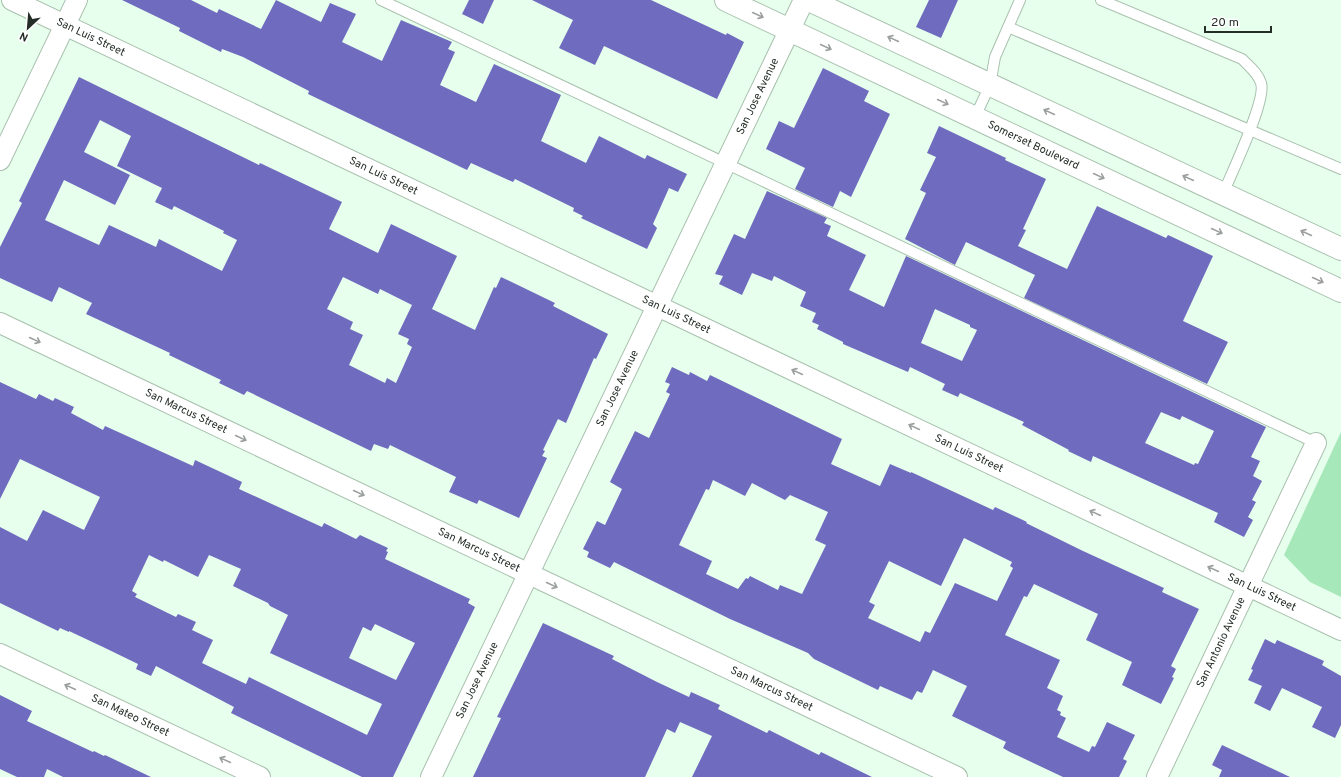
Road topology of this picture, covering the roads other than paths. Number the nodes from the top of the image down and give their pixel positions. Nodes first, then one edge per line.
1 (12, 0) edge
2 (77, 0) edge
3 (381, 0) edge
4 (726, 0) edge
5 (804, 0) edge
6 (809, 0) edge
7 (1020, 0) edge
8 (1101, 0) edge
9 (65, 25) junction
10 (1008, 27) junction
11 (790, 30) junction
12 (990, 85) junction
13 (975, 117) junction
14 (1249, 129) junction
15 (0, 160) edge
16 (726, 164) junction
17 (1341, 169) edge
18 (1222, 194) junction
19 (1341, 249) edge
20 (1341, 291) edge
21 (658, 306) junction
22 (0, 323) edge
23 (1316, 443) joint
24 (529, 574) junction
25 (1248, 585) junction
26 (1341, 630) edge
27 (0, 654) edge
28 (260, 777) edge
29 (431, 777) edge
30 (957, 777) edge
31 (1157, 777) edge

1 - 9 street, San Luis Street
2 - 9 street
3 - 16 lane
4 -> 11 main road, Somerset Boulevard
5 - 11 street, San Jose Avenue
12 -> 6 main road
7 - 10 lane
8 - 14 lane
9 - 15 street
9 - 21 street, San Luis Street
10 - 12 lane
10 - 14 lane
11 -> 13 main road, Somerset Boulevard
11 - 16 street, San Jose Avenue
12 - 13 lane
18 -> 12 main road
13 -> 20 main road, Somerset Boulevard
14 - 17 lane
14 - 18 lane
16 - 21 street, San Jose Avenue
16 - 23 lane
19 -> 18 main road
21 - 24 street, San Jose Avenue
25 -> 21 street, San Luis Street
22 -> 24 street, San Marcus Street
23 - 25 street, San Antonio Avenue
24 - 29 street, San Jose Avenue
24 -> 30 street, San Marcus Street
25 - 26 street, San Luis Street
25 - 31 street, San Antonio Avenue
28 -> 27 street, San Mateo Street

